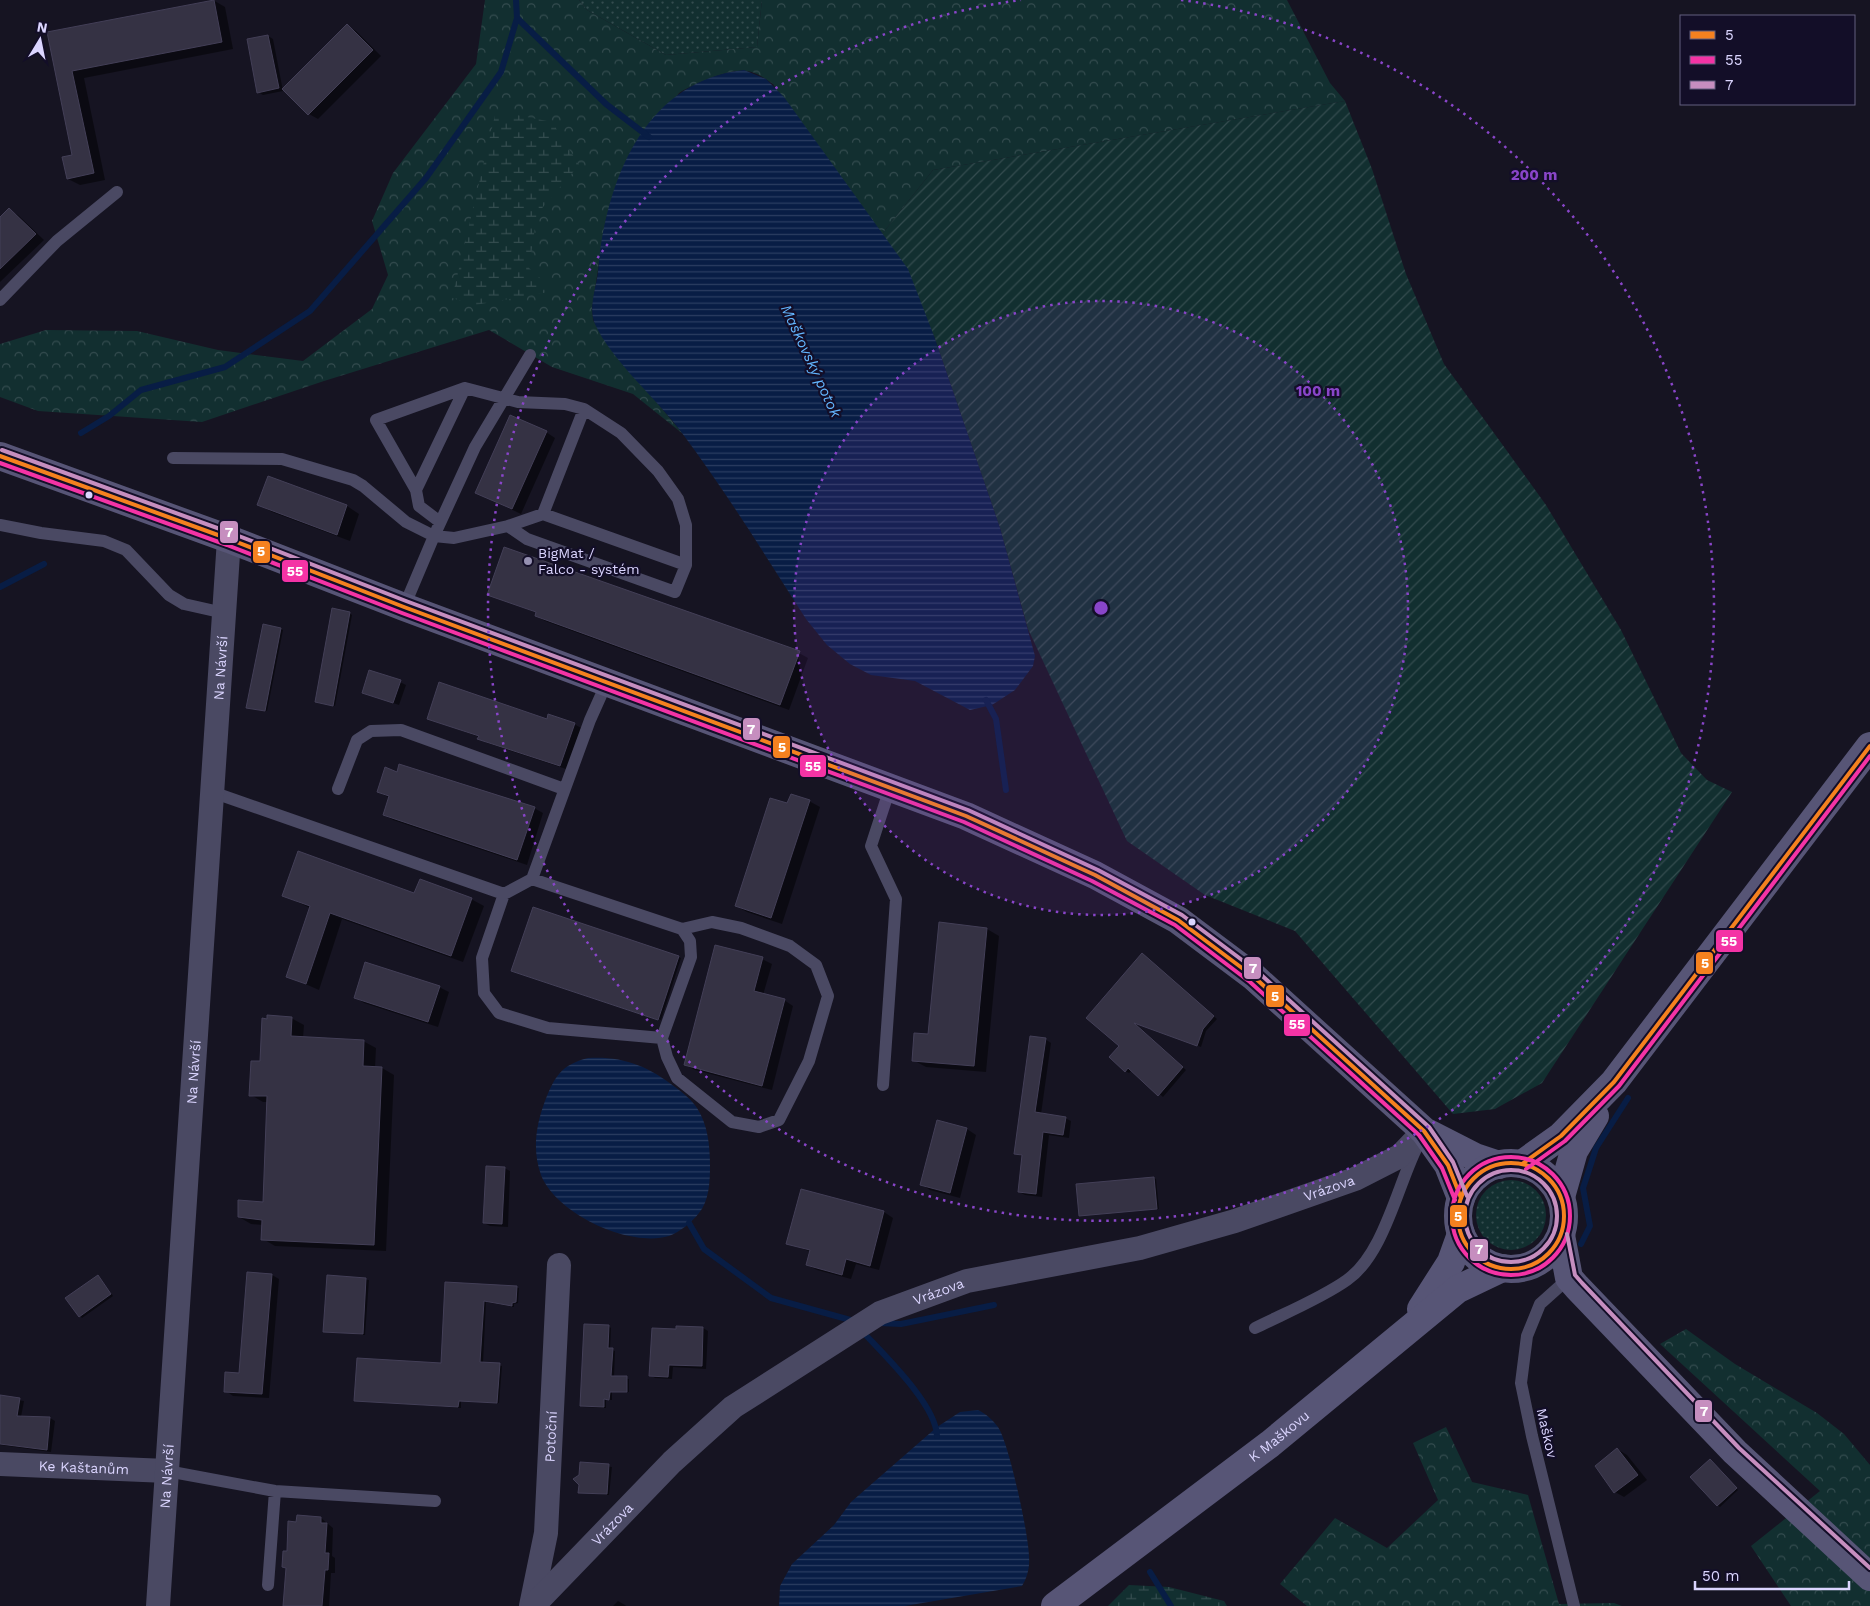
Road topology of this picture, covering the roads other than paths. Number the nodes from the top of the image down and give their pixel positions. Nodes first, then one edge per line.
1 (118, 192) dead end
2 (0, 300) edge
3 (530, 355) dead end
4 (464, 388) junction
5 (503, 398) junction
6 (584, 410) junction
7 (0, 456) edge
8 (173, 458) dead end
9 (416, 490) junction
10 (542, 514) junction
11 (440, 522) junction
12 (0, 525) edge
13 (508, 526) junction
14 (434, 536) junction
15 (230, 539) junction
16 (686, 565) junction
17 (404, 607) junction
18 (224, 613) junction
19 (607, 682) junction
20 (1870, 746) edge
21 (890, 788) junction
22 (338, 789) dead end
23 (564, 789) junction
24 (212, 792) junction
25 (532, 879) junction
26 (504, 894) junction
27 (682, 929) junction
28 (662, 1038) junction
29 (1614, 1082) junction
30 (883, 1085) dead end
31 (1424, 1131) junction
32 (1510, 1164) junction
33 (1561, 1197) junction
34 (1461, 1198) junction
35 (1461, 1234) junction
36 (1561, 1235) junction
37 (559, 1264) dead end
38 (1532, 1265) junction
39 (1502, 1268) junction
40 (1569, 1278) junction
41 (1255, 1328) dead end
42 (1405, 1330) junction
43 (0, 1464) edge
44 (168, 1471) junction
45 (275, 1491) junction
46 (435, 1501) dead end
47 (1870, 1577) edge
48 (268, 1585) dead end
49 (158, 1606) edge
50 (532, 1606) edge
51 (1055, 1606) edge
52 (1574, 1606) edge

1 - 2 lane
3 - 5 lane
4 - 5 lane
4 - 9 lane
4 - 9 lane
5 - 6 lane
5 - 11 lane
6 - 10 lane
6 - 16 lane
7 - 15 street
8 - 14 lane
9 - 11 lane
10 - 13 lane
10 - 16 lane
11 - 14 lane
12 - 18 lane
13 - 14 lane
13 - 16 lane
14 - 17 lane
15 - 17 street
15 - 18 street, Na Návrší
17 - 19 street
18 - 24 street, Na Návrší
19 - 21 street
19 - 23 lane
20 - 29 street
21 - 30 lane
21 - 31 street
22 - 23 lane
23 - 25 lane
24 - 26 lane
24 - 44 street, Na Návrší
25 - 26 lane
25 - 27 lane
26 - 28 lane
27 - 28 lane
27 - 28 lane
29 - 32 street
29 - 33 street
31 - 32 street
31 - 34 street
31 - 41 lane
31 - 50 street, Vrázova
32 - 33 street
32 - 34 street
33 - 36 street
34 - 35 street
35 - 39 street
35 - 42 street
36 - 38 street
36 - 40 street
37 - 50 street, Potoční
38 - 39 street
38 - 40 street
39 - 42 street, K Maškovu
40 - 47 street
40 - 52 lane, Maškov
42 - 51 street, K Maškovu
43 - 44 street, Ke Kaštanům
44 - 45 lane
44 - 49 street, Na Návrší
45 - 46 lane
45 - 48 lane

